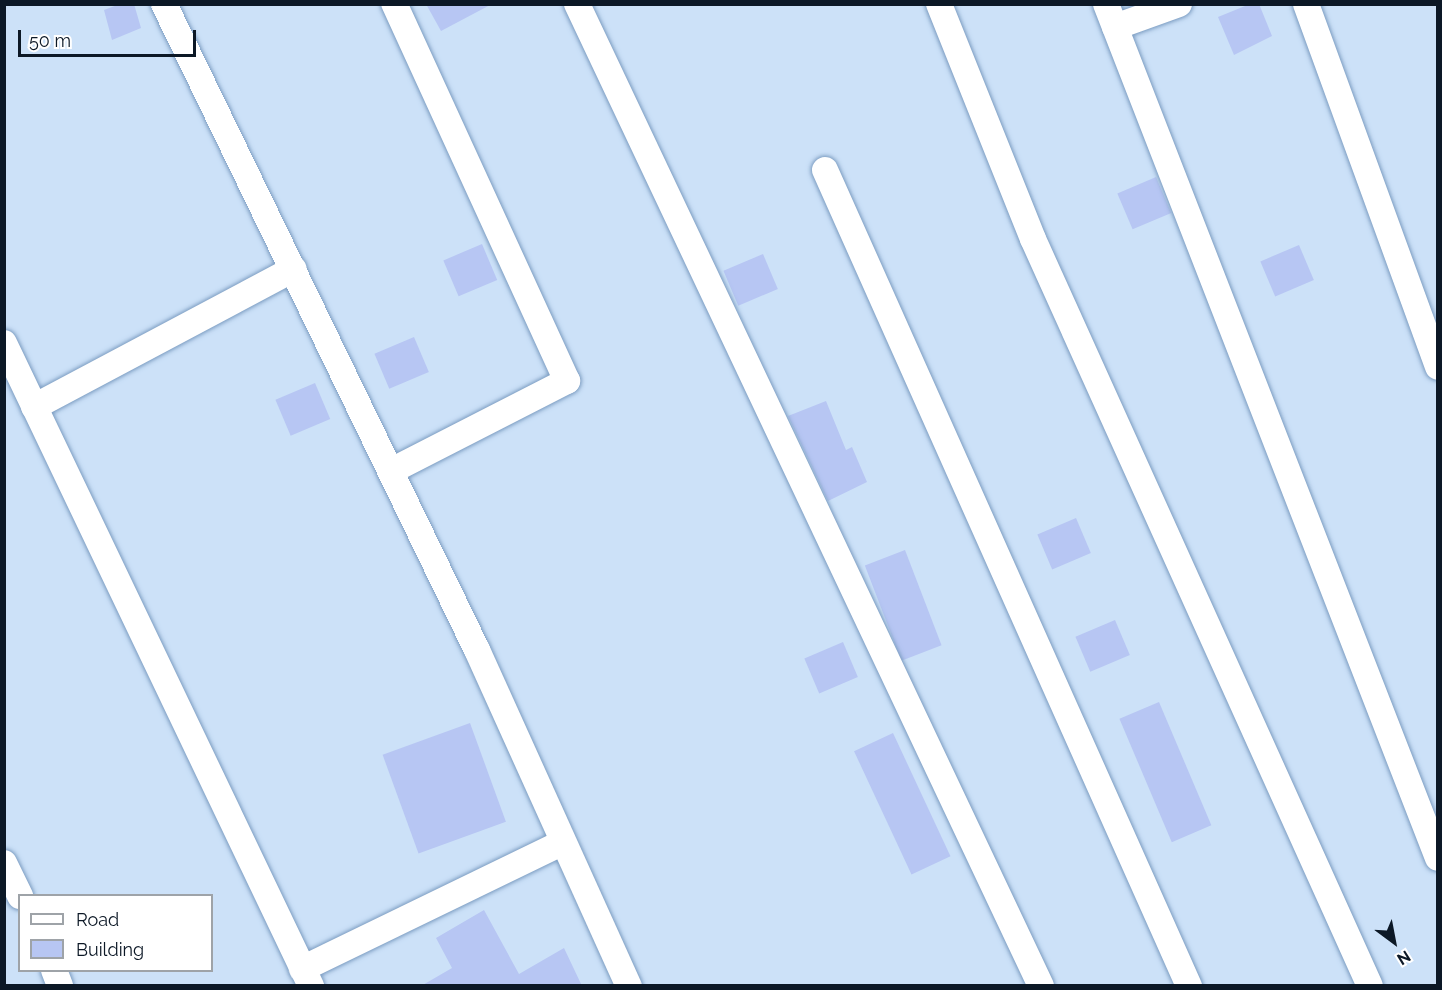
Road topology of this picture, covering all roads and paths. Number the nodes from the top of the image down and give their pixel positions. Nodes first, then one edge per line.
1 (164, 4) edge
2 (394, 4) edge
3 (577, 4) edge
4 (939, 4) edge
5 (1179, 4) edge
6 (1306, 4) edge
7 (1110, 16) edge
8 (825, 170) dead end
9 (294, 269) junction
10 (4, 343) edge
11 (1437, 367) edge
12 (34, 407) junction
13 (391, 471) junction
14 (562, 843) junction
15 (1437, 858) edge
16 (4, 863) edge
17 (19, 894) edge
18 (306, 977) edge
19 (629, 986) edge
20 (1041, 986) edge
21 (1189, 986) edge
22 (1370, 986) edge

1 - 9 street
2 - 13 street
3 - 20 street
4 - 22 street
5 - 7 street
6 - 11 street
7 - 15 street
8 - 21 street
9 - 12 street
9 - 13 street
10 - 12 street
12 - 18 street
13 - 14 street
14 - 18 street
14 - 19 street
16 - 17 street

